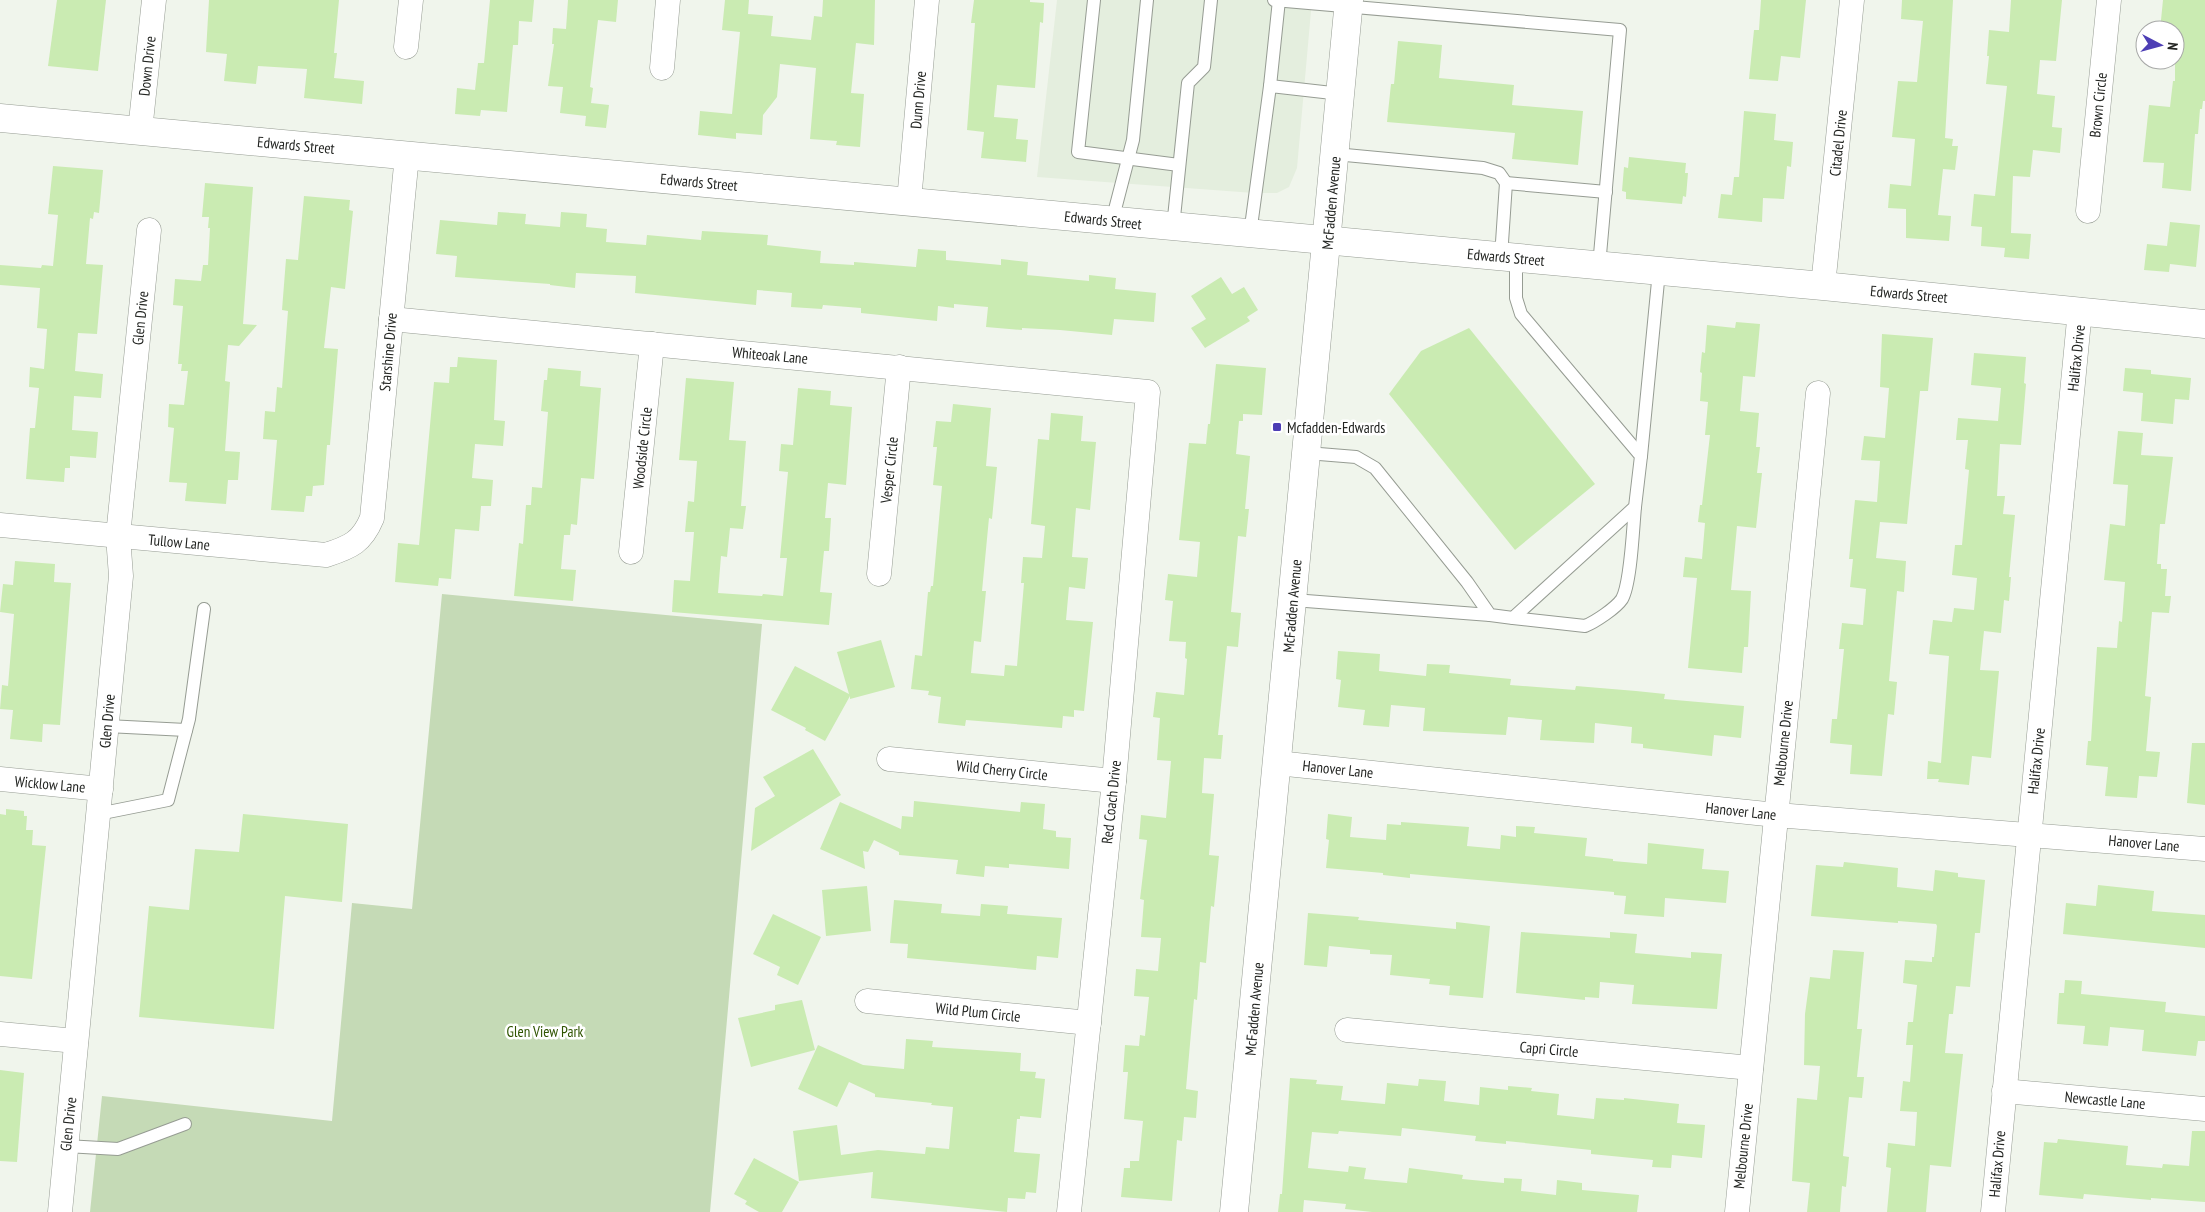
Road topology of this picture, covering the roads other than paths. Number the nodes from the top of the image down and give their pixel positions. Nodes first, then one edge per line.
1 (154, 0) edge
2 (411, 0) edge
3 (668, 0) edge
4 (927, 0) edge
5 (1094, 0) edge
6 (1147, 0) edge
7 (1211, 0) edge
8 (1274, 0) edge
9 (1279, 0) edge
10 (1852, 0) edge
11 (2109, 0) edge
12 (1349, 3) edge
13 (406, 47) dead end
14 (662, 68) dead end
15 (1270, 86) junction
16 (1341, 94) junction
17 (0, 118) edge
18 (140, 131) junction
19 (1335, 154) junction
20 (406, 155) junction
21 (1129, 158) junction
22 (1179, 165) junction
23 (1506, 183) junction
24 (1606, 192) junction
25 (909, 201) junction
26 (2088, 211) dead end
27 (1112, 221) junction
28 (1173, 227) junction
29 (149, 230) dead end
30 (1250, 234) junction
31 (1327, 242) junction
32 (1508, 258) junction
33 (1599, 266) junction
34 (1659, 271) junction
35 (1823, 286) junction
36 (2080, 310) junction
37 (391, 320) junction
38 (2205, 324) edge
39 (652, 344) junction
40 (899, 367) junction
41 (1148, 392) joint
42 (1818, 393) dead end
43 (1307, 453) junction
44 (1642, 456) junction
45 (1635, 507) junction
46 (0, 524) edge
47 (118, 536) junction
48 (355, 543) joint
49 (631, 552) dead end
50 (879, 574) dead end
51 (1293, 600) junction
52 (204, 609) dead end
53 (1490, 615) junction
54 (1513, 618) junction
55 (107, 726) junction
56 (186, 730) junction
57 (890, 759) dead end
58 (1278, 763) junction
59 (0, 780) edge
60 (1114, 781) junction
61 (101, 789) junction
62 (98, 814) junction
63 (1776, 815) junction
64 (2029, 834) junction
65 (2205, 848) edge
66 (867, 1001) dead end
67 (1089, 1023) junction
68 (1347, 1030) dead end
69 (0, 1034) edge
70 (76, 1041) junction
71 (1751, 1068) junction
72 (2004, 1091) junction
73 (2205, 1109) edge
74 (186, 1124) dead end
75 (66, 1146) junction
76 (60, 1212) edge
77 (1069, 1212) edge
78 (1234, 1212) edge
79 (1737, 1212) edge
80 (1993, 1212) edge

1 - 18 street, Down Drive
2 - 13 street
3 - 14 street
4 - 25 street, Dunn Drive
5 - 21 lane
6 - 21 lane
7 - 22 lane
8 - 9 lane
9 - 12 lane
9 - 15 lane
10 - 35 street, Citadel Drive
11 - 26 street, Brown Circle
12 - 16 street, McFadden Avenue
12 - 24 lane
15 - 16 lane
15 - 30 lane
16 - 19 street, McFadden Avenue
17 - 18 street, Edwards Street
18 - 20 street, Edwards Street
19 - 23 lane
19 - 31 street, McFadden Avenue
20 - 25 street, Edwards Street
20 - 37 street, Starshine Drive
21 - 22 lane
21 - 27 lane
22 - 28 lane
23 - 24 lane
23 - 32 lane
24 - 33 lane
25 - 27 street, Edwards Street
27 - 28 street, Edwards Street
28 - 30 street, Edwards Street
29 - 47 street, Glen Drive
30 - 31 street, Edwards Street
31 - 32 street, Edwards Street
31 - 43 street, McFadden Avenue
32 - 33 street, Edwards Street
32 - 44 lane
33 - 34 street, Edwards Street
34 - 35 street, Edwards Street
34 - 44 lane
35 - 36 street, Edwards Street
36 - 38 street, Edwards Street
36 - 64 street, Halifax Drive
37 - 39 street, Whiteoak Lane
37 - 48 street, Starshine Drive
39 - 40 street, Whiteoak Lane
39 - 49 street, Woodside Circle
40 - 41 street, Whiteoak Lane
40 - 50 street, Vesper Circle
41 - 60 street, Red Coach Drive
42 - 63 street, Melbourne Drive
43 - 51 street, McFadden Avenue
43 - 53 lane
44 - 45 lane
45 - 54 lane
45 - 54 lane
46 - 47 street, Tullow Lane
47 - 48 street, Tullow Lane
47 - 55 street, Glen Drive
51 - 53 lane
51 - 58 street, McFadden Avenue
52 - 56 lane
53 - 54 lane
55 - 56 lane
55 - 61 street, Glen Drive
56 - 62 lane
57 - 60 street, Wild Cherry Circle
58 - 63 street, Hanover Lane
58 - 78 street, McFadden Avenue
59 - 61 street, Wicklow Lane
60 - 67 street, Red Coach Drive
61 - 62 street, Glen Drive
62 - 70 street, Glen Drive
63 - 64 street, Hanover Lane
63 - 71 street, Melbourne Drive
64 - 65 street, Hanover Lane
64 - 72 street, Halifax Drive
66 - 67 street, Wild Plum Circle
67 - 77 street, Red Coach Drive
68 - 71 street, Capri Circle
69 - 70 street
70 - 75 street, Glen Drive
71 - 79 street, Melbourne Drive
72 - 73 street, Newcastle Lane
72 - 80 street, Halifax Drive
74 - 75 lane
75 - 76 street, Glen Drive

